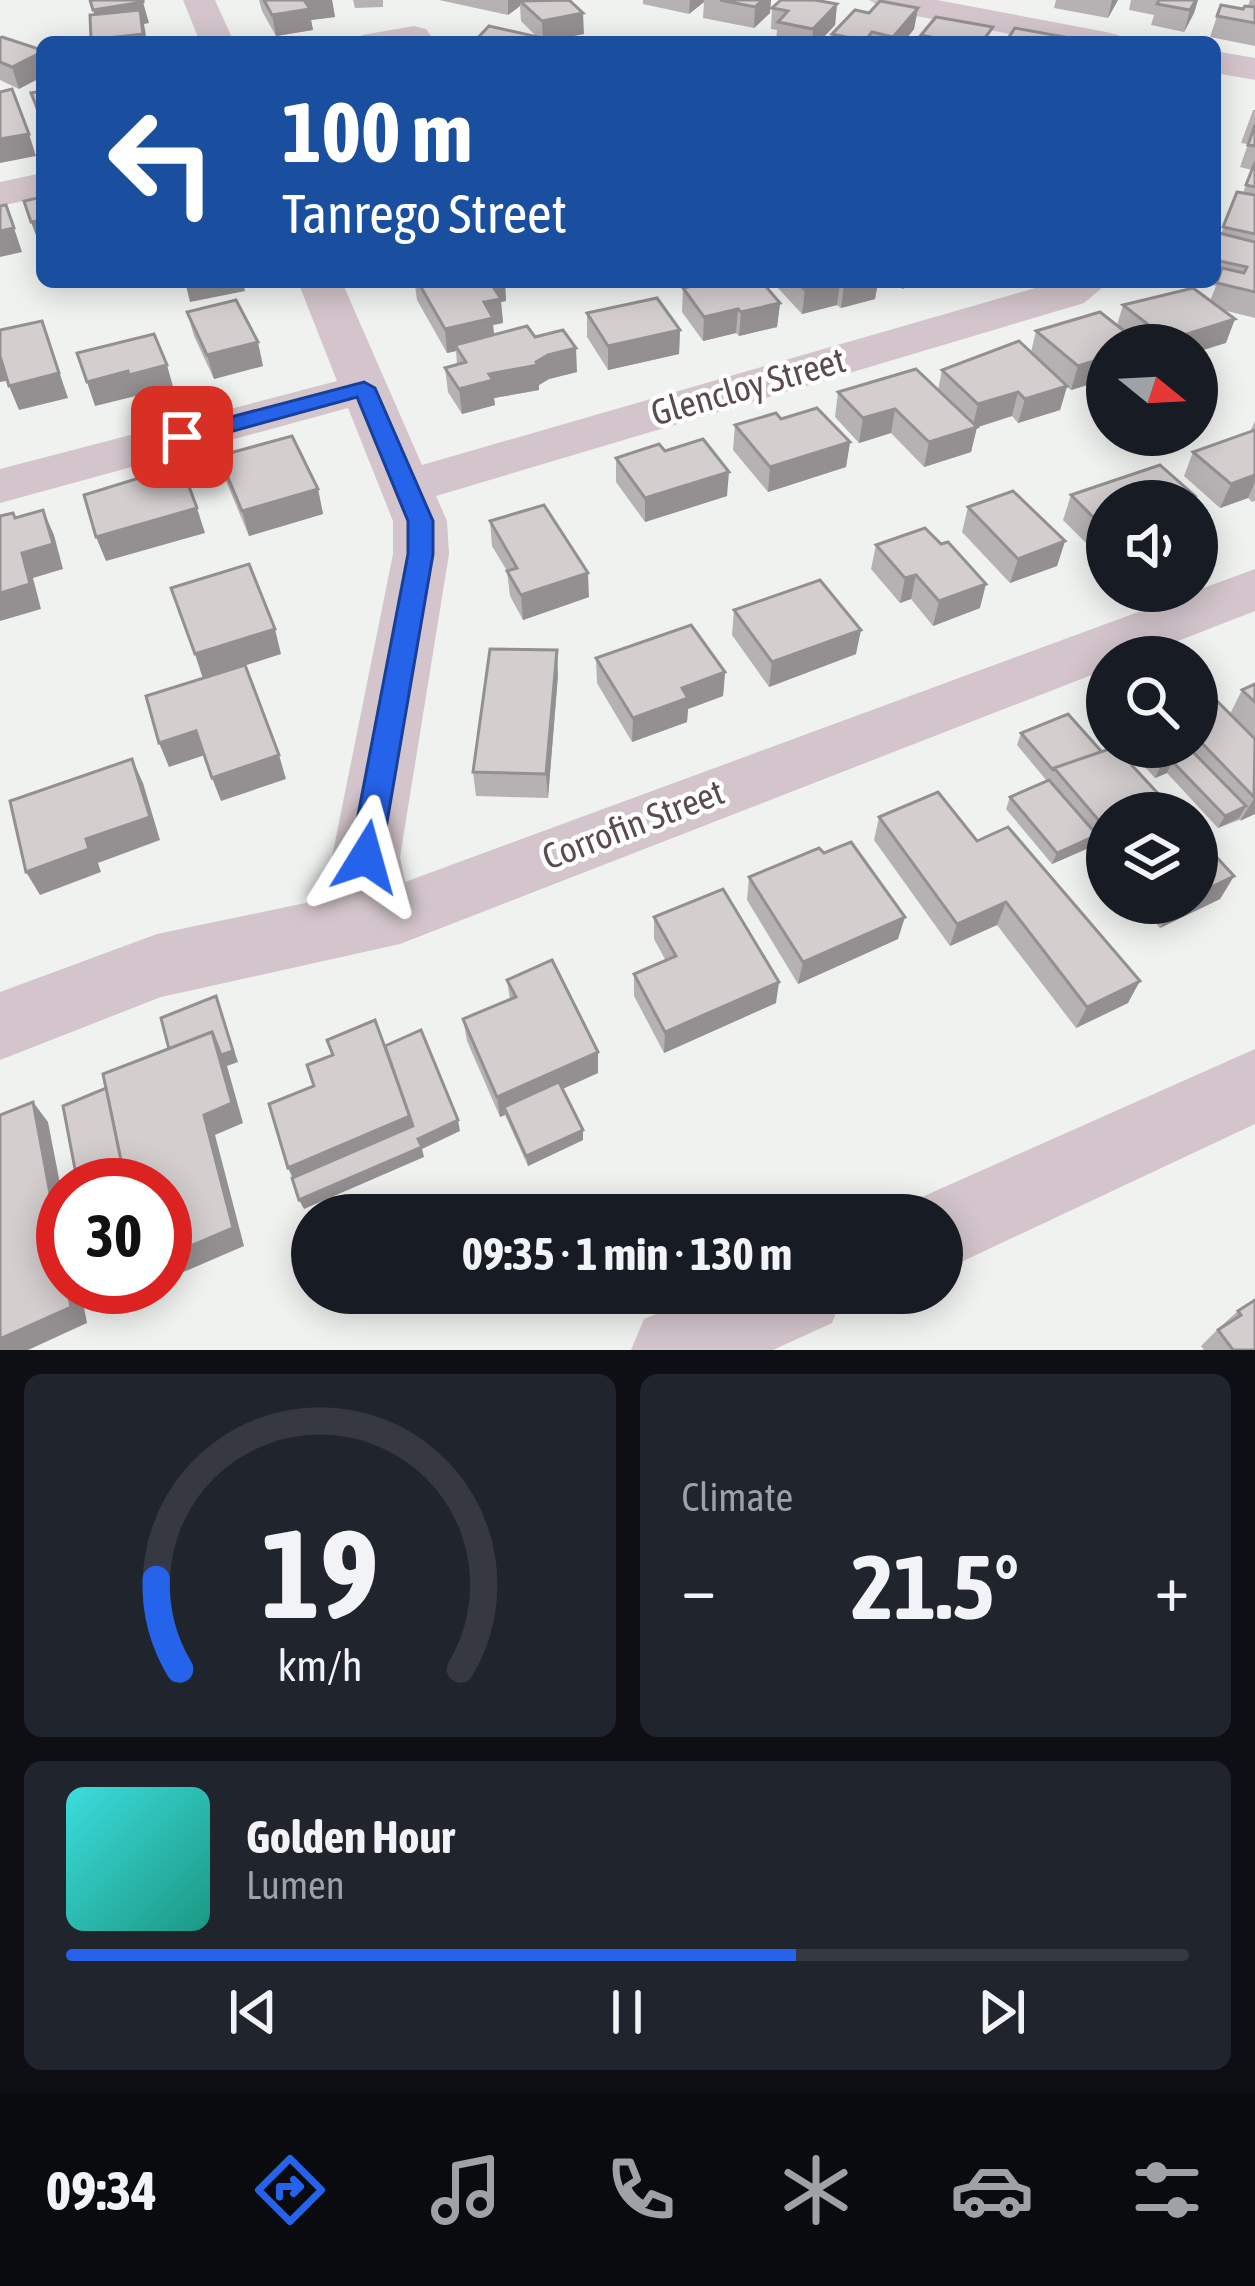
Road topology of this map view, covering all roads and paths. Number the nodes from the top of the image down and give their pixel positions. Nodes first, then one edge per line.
1 (199, 0) edge
2 (885, 0) edge
3 (215, 36) edge
4 (1074, 36) edge
5 (1221, 63) edge
6 (1255, 69) edge
7 (36, 186) edge
8 (0, 194) edge
9 (322, 288) edge
10 (1078, 288) edge
11 (364, 388) junction
12 (0, 486) edge
13 (407, 487) junction
14 (1255, 589) edge
15 (378, 917) junction
16 (0, 1026) edge
17 (1255, 1085) edge
18 (963, 1219) edge
19 (755, 1314) edge
20 (675, 1350) edge

1 - 3 street
2 - 4 street
5 - 6 street
7 - 8 street
9 - 11 street
10 - 13 street, Glencloy Street
11 - 12 street
11 - 13 street
13 - 15 street
14 - 15 street, Corrofin Street
15 - 16 street, Corrofin Street
17 - 18 street
19 - 20 street

